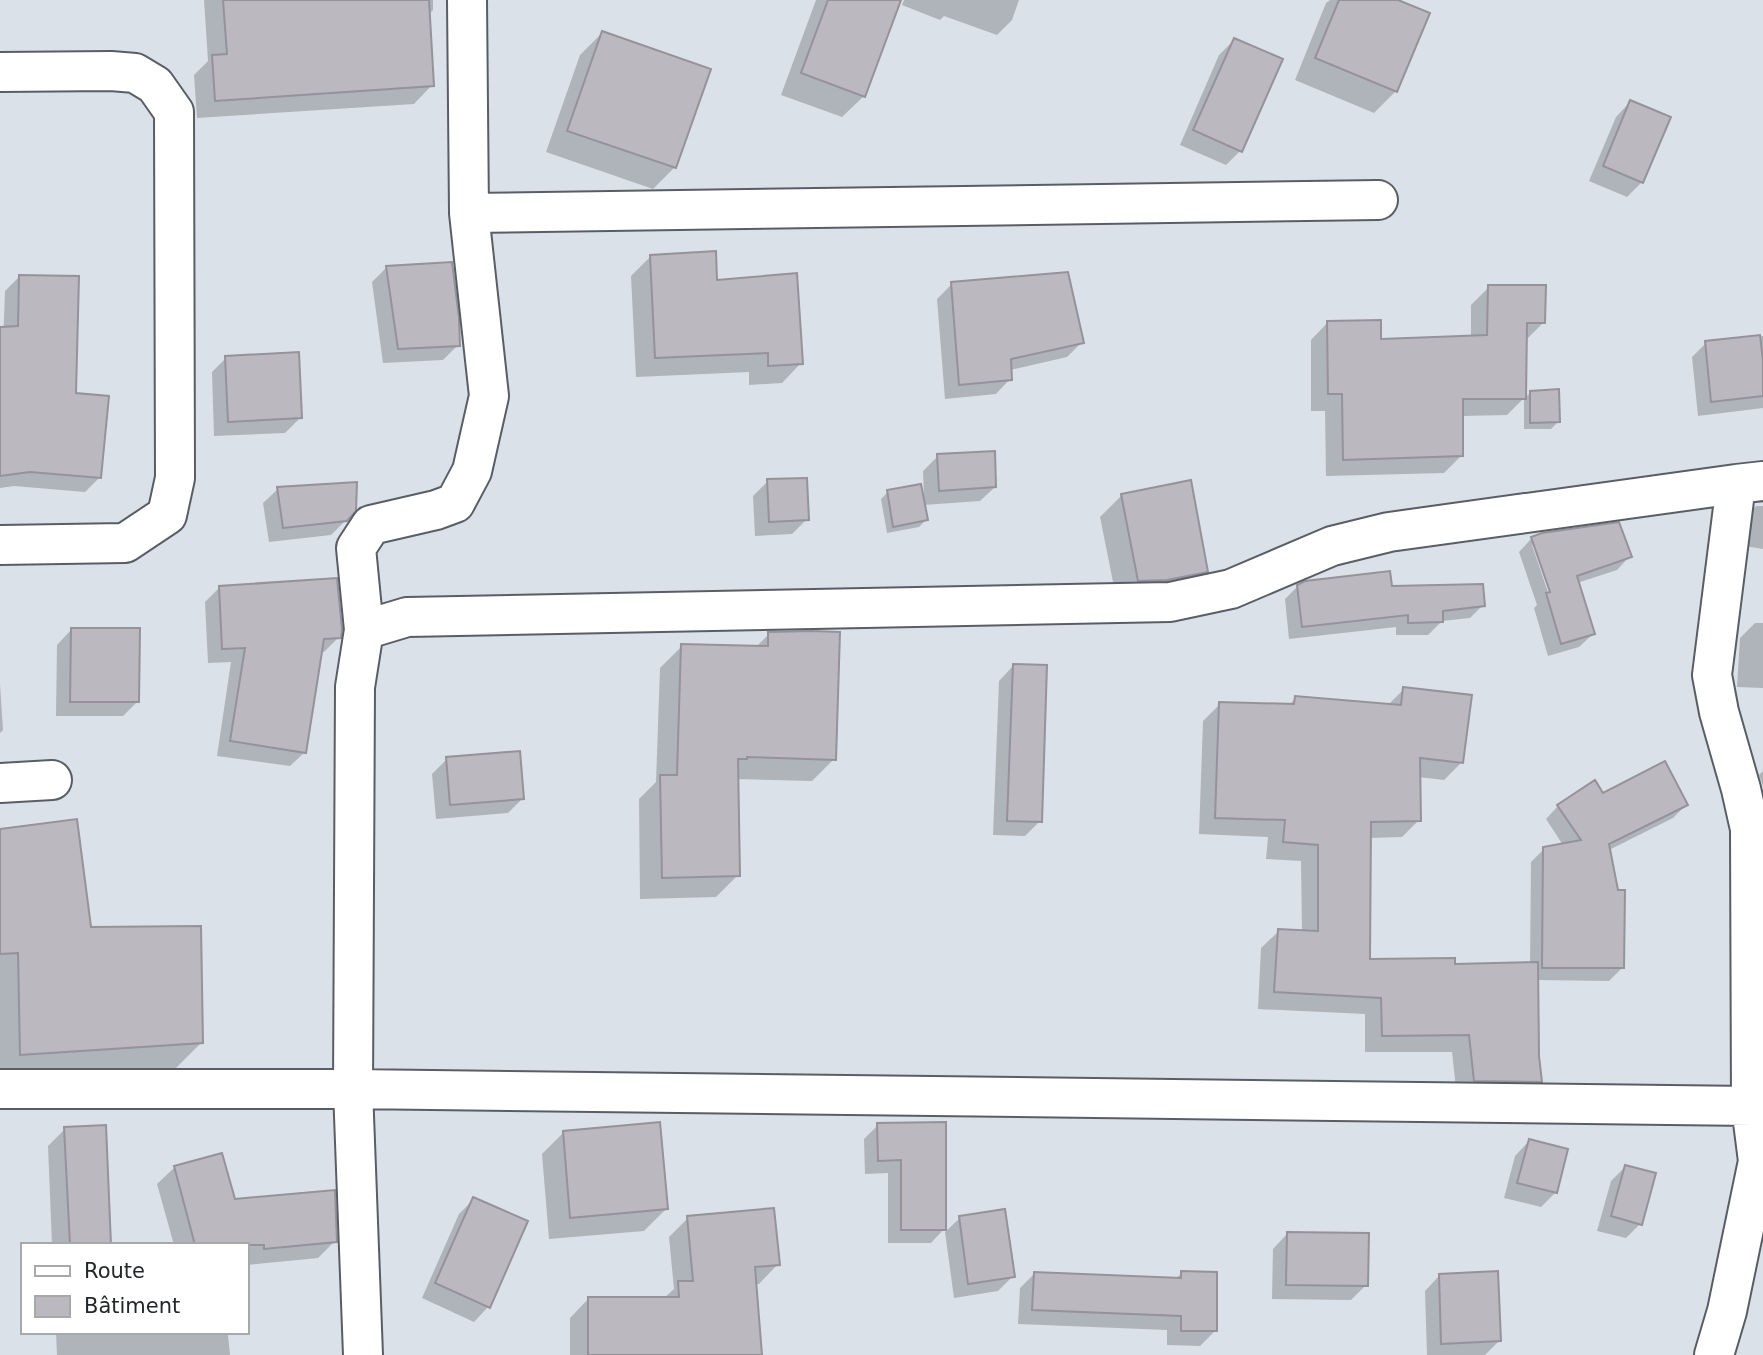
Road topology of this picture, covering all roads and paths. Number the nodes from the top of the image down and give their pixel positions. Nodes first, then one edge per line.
1 (467, 0) edge
2 (0, 72) edge
3 (1378, 200) dead end
4 (469, 213) junction
5 (1749, 482) edge
6 (0, 545) edge
7 (364, 630) junction
8 (52, 780) dead end
9 (0, 783) edge
10 (1757, 829) edge
11 (0, 1089) edge
12 (354, 1090) junction
13 (1751, 1106) junction
14 (1760, 1161) edge
15 (363, 1355) edge
16 (1714, 1355) edge

1 - 4 street
2 - 6 street
3 - 4 street
4 - 7 street
5 - 7 street
5 - 10 street
7 - 12 street
8 - 9 street
10 - 13 street
11 - 12 street
12 - 13 street
12 - 15 street
13 - 14 street
14 - 16 street

